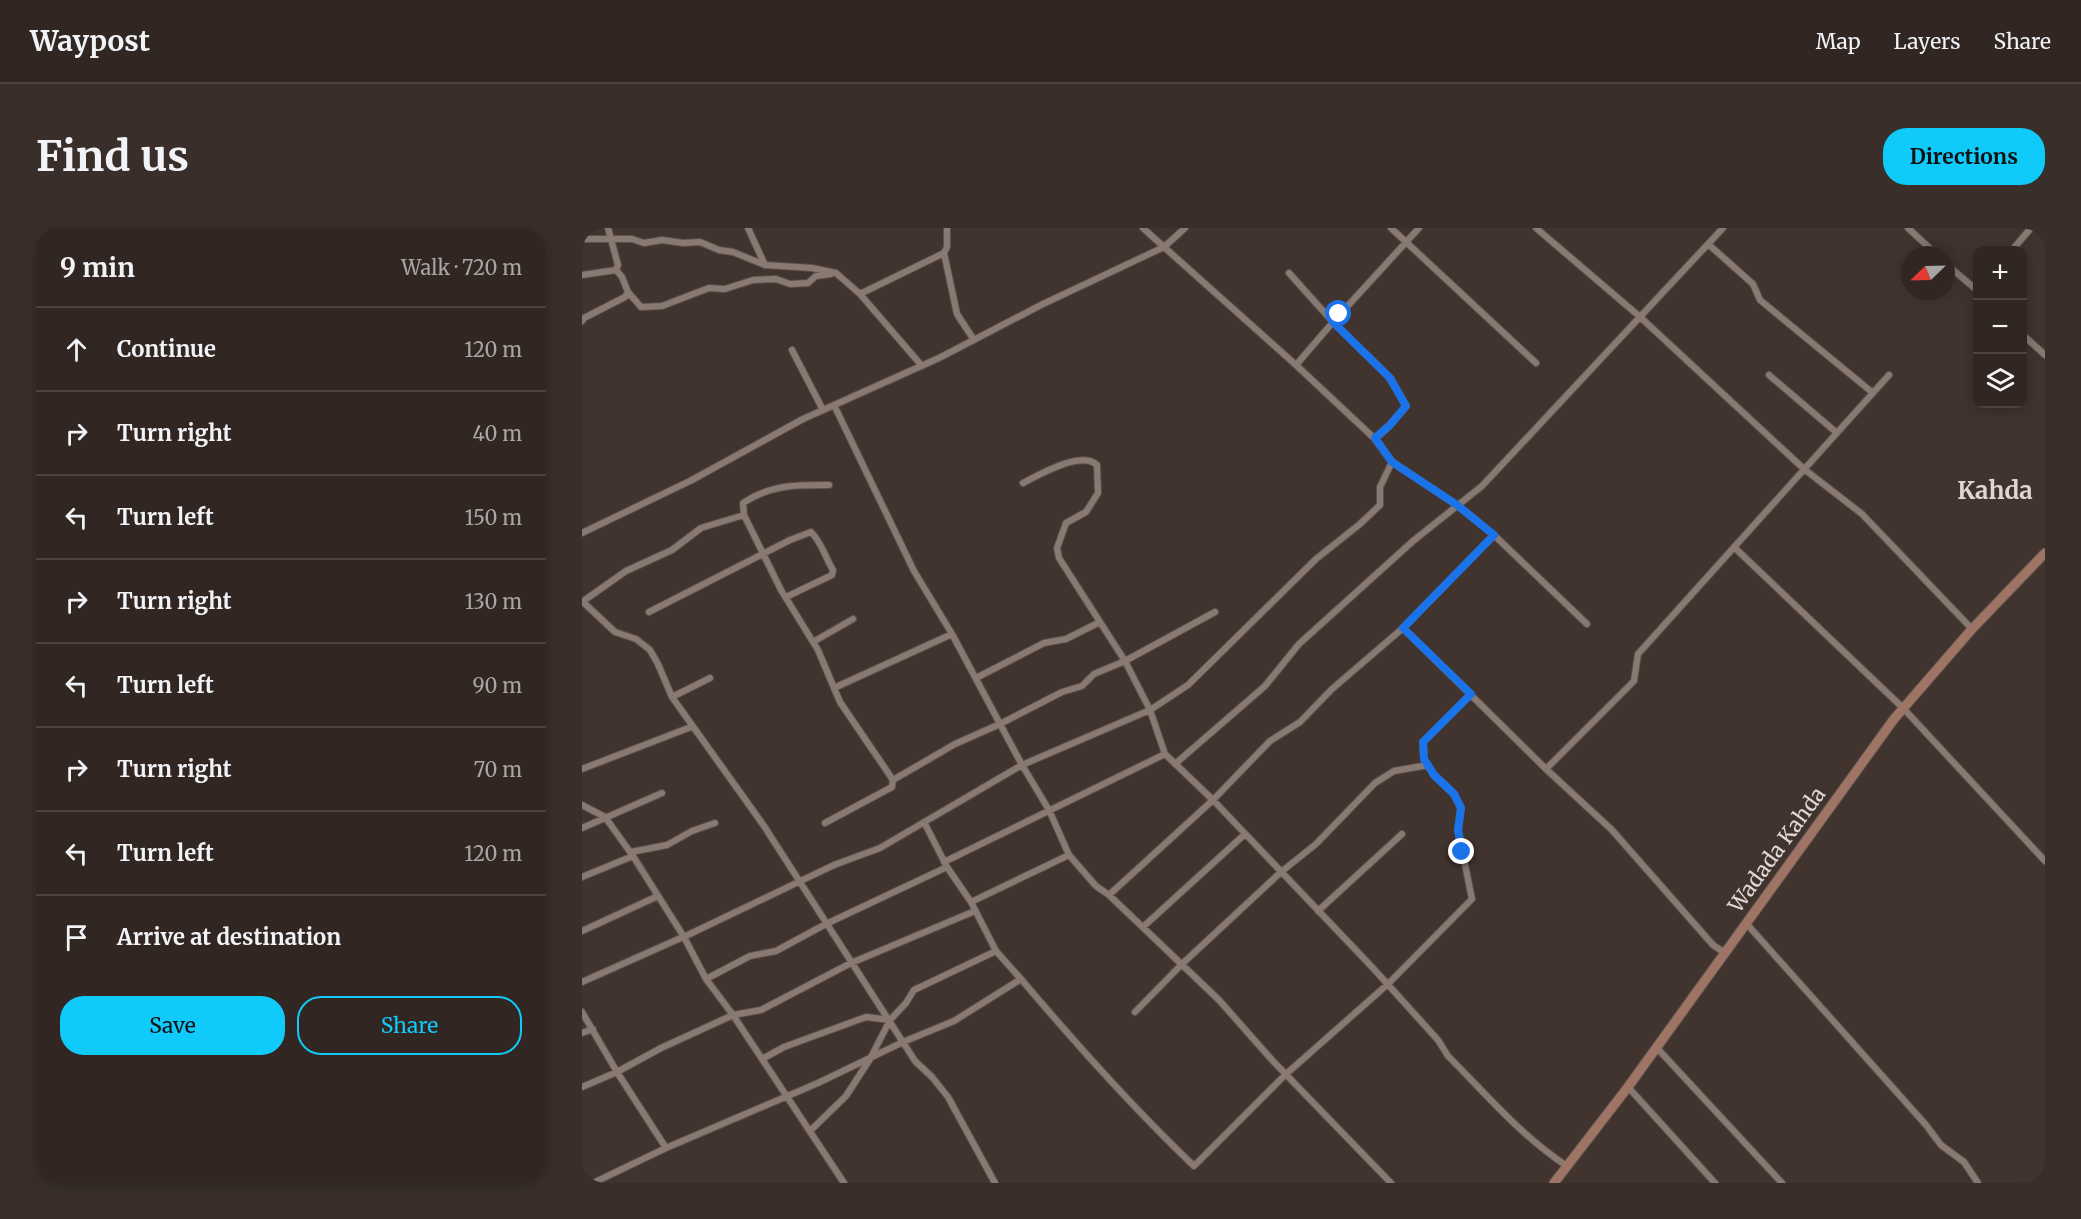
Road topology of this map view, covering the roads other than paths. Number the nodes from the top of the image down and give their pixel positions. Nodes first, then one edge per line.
1 (608, 228) edge
2 (748, 228) edge
3 (947, 228) edge
4 (1143, 228) edge
5 (1185, 228) edge
6 (1391, 228) edge
7 (1419, 228) edge
8 (1536, 228) edge
9 (1723, 228) edge
10 (1908, 228) edge
11 (2031, 228) edge
12 (582, 237) edge
13 (610, 239) junction
14 (1405, 243) junction
15 (1708, 244) junction
16 (1927, 246) edge
17 (2015, 246) edge
18 (1164, 247) junction
19 (944, 253) junction
20 (765, 264) junction
21 (616, 270) junction
22 (1955, 272) edge
23 (836, 273) junction
24 (1289, 273) dead end
25 (582, 275) edge
26 (1973, 287) edge
27 (628, 292) junction
28 (860, 294) junction
29 (1639, 316) junction
30 (582, 321) edge
31 (1333, 322) junction
32 (2027, 339) edge
33 (974, 340) junction
34 (792, 350) dead end
35 (2045, 355) edge
36 (1536, 363) dead end
37 (1296, 365) junction
38 (922, 366) junction
39 (1769, 375) dead end
40 (1889, 375) dead end
41 (1873, 393) junction
42 (834, 405) junction
43 (823, 410) junction
44 (1837, 433) junction
45 (1375, 438) junction
46 (1392, 462) junction
47 (1804, 470) junction
48 (1023, 483) dead end
49 (829, 485) dead end
50 (1457, 505) junction
51 (744, 515) junction
52 (582, 533) edge
53 (1494, 535) junction
54 (1734, 547) junction
55 (2045, 552) edge
56 (764, 553) junction
57 (786, 597) junction
58 (582, 602) edge
59 (649, 612) dead end
60 (1215, 612) dead end
61 (853, 619) dead end
62 (1100, 622) junction
63 (1587, 624) dead end
64 (1403, 628) junction
65 (1972, 629) junction
66 (952, 634) junction
67 (813, 642) junction
68 (1125, 661) junction
69 (710, 678) dead end
70 (976, 678) junction
71 (834, 688) junction
72 (1471, 694) junction
73 (672, 697) junction
74 (1903, 708) junction
75 (1150, 710) junction
76 (1000, 724) junction
77 (691, 727) junction
78 (1165, 754) junction
79 (1175, 764) junction
80 (1022, 765) junction
81 (1428, 765) junction
82 (1546, 769) junction
83 (582, 770) edge
84 (893, 780) junction
85 (662, 793) dead end
86 (1213, 800) junction
87 (582, 805) edge
88 (1049, 810) junction
89 (605, 817) junction
90 (924, 822) junction
91 (715, 823) dead end
92 (825, 823) dead end
93 (582, 828) edge
94 (1245, 834) junction
95 (1401, 834) dead end
96 (632, 854) junction
97 (1069, 855) junction
98 (2045, 861) edge
99 (946, 864) junction
100 (1281, 872) junction
101 (582, 877) edge
102 (800, 881) junction
103 (1109, 895) junction
104 (658, 896) junction
105 (971, 902) junction
106 (975, 911) junction
107 (1318, 911) junction
108 (1746, 923) junction
109 (826, 924) junction
110 (1143, 927) junction
111 (582, 931) edge
112 (684, 936) junction
113 (996, 951) junction
114 (1725, 953) junction
115 (851, 963) junction
116 (1182, 964) junction
117 (706, 979) junction
118 (1021, 979) junction
119 (582, 982) edge
120 (1388, 984) junction
121 (582, 1012) edge
122 (1135, 1012) dead end
123 (733, 1015) junction
124 (890, 1020) junction
125 (593, 1029) junction
126 (582, 1033) edge
127 (903, 1042) junction
128 (1657, 1048) junction
129 (762, 1059) junction
130 (870, 1059) junction
131 (617, 1072) junction
132 (1286, 1074) junction
133 (582, 1087) edge
134 (1628, 1087) junction
135 (787, 1096) junction
136 (810, 1131) junction
137 (666, 1148) junction
138 (1567, 1166) junction
139 (841, 1182) edge
140 (593, 1183) edge
141 (995, 1183) edge
142 (1391, 1183) edge
143 (1554, 1183) edge
144 (1715, 1183) edge
145 (1782, 1183) edge
146 (1978, 1183) edge

1 - 13 street
2 - 20 street
3 - 19 street
4 - 18 street
5 - 18 street
6 - 14 street
7 - 14 street
8 - 29 street
9 - 15 street
10 - 16 street
11 - 17 street
12 - 13 street
13 - 20 street
13 - 21 street
14 - 31 street
14 - 36 street
15 - 29 street
15 - 41 street
18 - 33 street
18 - 37 street
19 - 28 street
19 - 33 street
20 - 23 street
21 - 25 street
21 - 27 street
22 - 26 street
23 - 27 street
23 - 28 street
24 - 31 street
27 - 30 street
28 - 38 street
29 - 47 street
29 - 50 street
31 - 37 street
31 - 45 street
32 - 35 street
33 - 38 street
34 - 43 street
37 - 45 street
38 - 42 street
39 - 44 street
40 - 41 street
41 - 44 street
42 - 43 street
42 - 66 street
43 - 52 street
44 - 47 street
45 - 46 street
46 - 50 street
46 - 75 street
47 - 54 street
47 - 65 street
48 - 62 street
49 - 51 street
50 - 53 street
50 - 79 street
51 - 56 street
51 - 58 street
53 - 63 street
53 - 64 street
54 - 74 street
54 - 82 street
55 - 65 main road, Wadada Kahda
56 - 57 street
56 - 57 street
56 - 59 street
57 - 67 street
58 - 73 street
60 - 68 street
61 - 67 street
62 - 68 street
62 - 70 street
64 - 72 street
64 - 86 street
65 - 74 main road, Wadada Kahda
66 - 70 street
66 - 71 street
67 - 71 street
68 - 75 street
68 - 76 street
69 - 73 street
70 - 76 street
71 - 84 street
72 - 81 street
72 - 82 street
73 - 77 street
74 - 98 street
74 - 108 main road, Wadada Kahda
75 - 78 street
75 - 80 street
76 - 80 street
76 - 84 street
77 - 83 street
77 - 102 street
78 - 79 street
78 - 88 street
79 - 86 street
80 - 88 street
80 - 90 street
81 - 100 street
81 - 120 street
82 - 114 street
84 - 92 street
85 - 89 street
86 - 94 street
86 - 103 street
87 - 89 street
88 - 97 street
88 - 99 street
89 - 93 street
89 - 96 street
90 - 99 street
90 - 102 street
91 - 96 street
94 - 100 street
94 - 110 street
95 - 107 street
96 - 101 street
96 - 104 street
97 - 103 street
97 - 105 street
99 - 105 street
99 - 109 street
100 - 107 street
100 - 116 street
102 - 109 street
102 - 112 street
103 - 110 street
104 - 111 street
104 - 112 street
105 - 106 street
106 - 113 street
106 - 115 street
107 - 120 street
108 - 114 main road, Wadada Kahda
108 - 146 street
109 - 115 street
109 - 117 street
110 - 116 street
112 - 117 street
112 - 119 street
113 - 118 street
113 - 124 street
114 - 128 main road, Wadada Kahda
115 - 123 street
115 - 124 street
116 - 122 street
116 - 132 street
117 - 123 street
118 - 127 street
118 - 132 street
120 - 132 street
120 - 138 street
121 - 125 street
123 - 129 street
123 - 131 street
124 - 127 street
124 - 129 street
124 - 130 street
125 - 126 street
125 - 131 street
127 - 130 street
127 - 141 street
128 - 134 main road, Wadada Kahda
128 - 145 street
129 - 135 street
130 - 135 street
130 - 136 street
131 - 133 street
131 - 137 street
132 - 142 street
134 - 138 main road, Wadada Kahda
134 - 144 street
135 - 136 street
135 - 137 street
136 - 139 street
137 - 140 street
138 - 143 main road, Wadada Kahda

